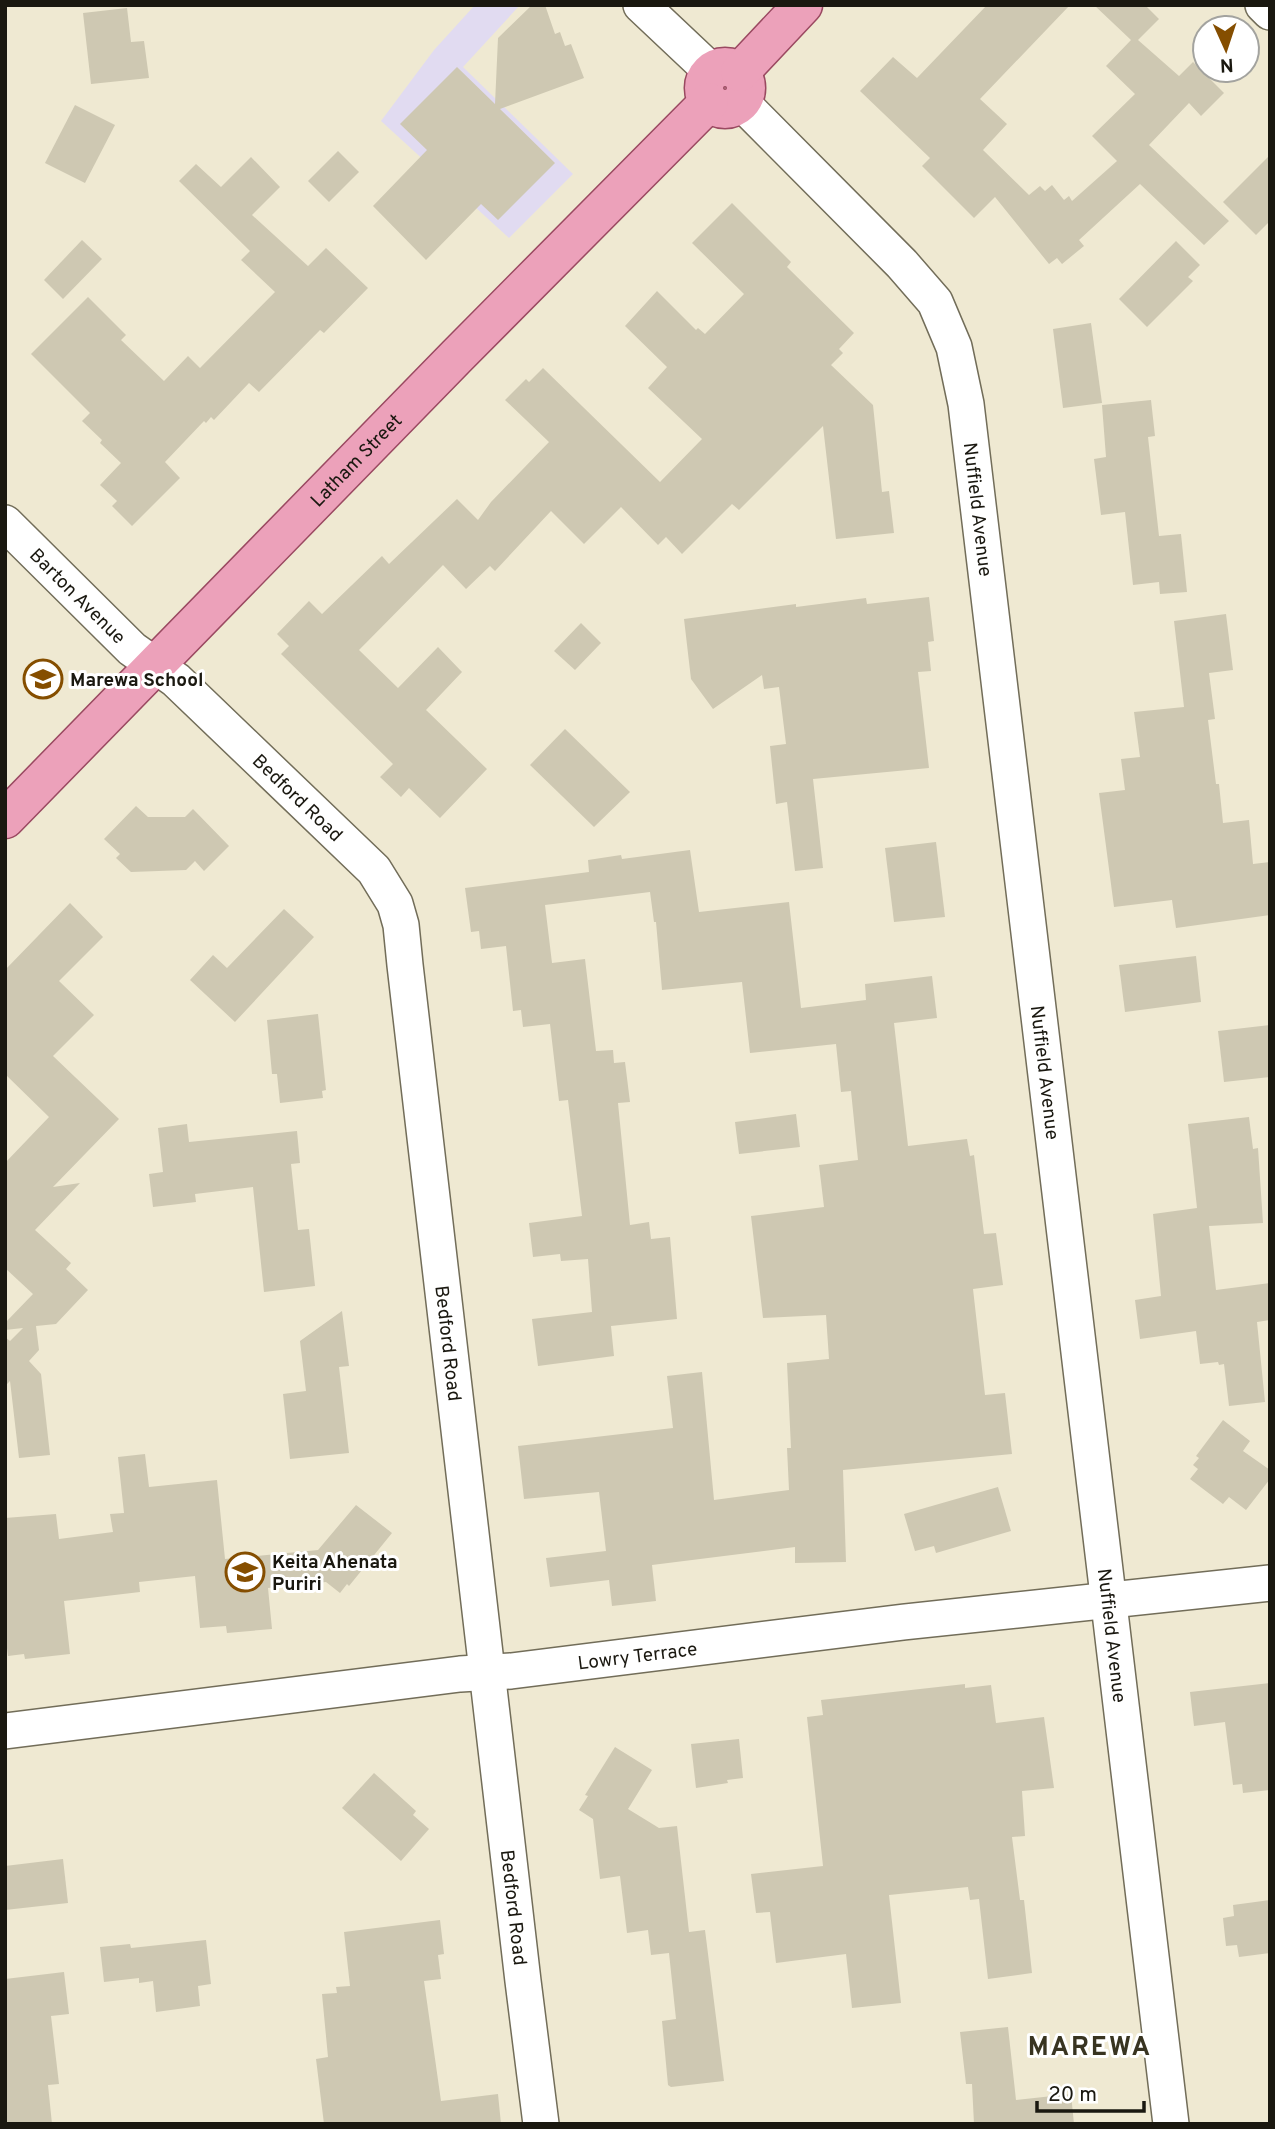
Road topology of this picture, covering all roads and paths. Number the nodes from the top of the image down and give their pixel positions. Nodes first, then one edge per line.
1 (641, 5) edge
2 (803, 5) edge
3 (1263, 5) edge
4 (1270, 12) edge
5 (725, 87) junction
6 (5, 523) edge
7 (155, 664) junction
8 (5, 819) edge
9 (1270, 1583) edge
10 (1110, 1600) junction
11 (488, 1673) junction
12 (5, 1731) edge
13 (541, 2124) edge
14 (1171, 2124) edge

1 - 5 street, Nuffield Avenue
2 - 5 main road, Latham Street
3 - 4 street
5 - 7 main road, Latham Street
5 - 10 street, Nuffield Avenue
6 - 7 street, Barton Avenue
7 - 8 main road, Latham Street
7 - 11 street, Bedford Road
9 - 10 street, Lowry Terrace
10 - 11 street, Lowry Terrace
10 - 14 street, Nuffield Avenue
11 - 12 street, Lowry Terrace
11 - 13 street, Bedford Road

